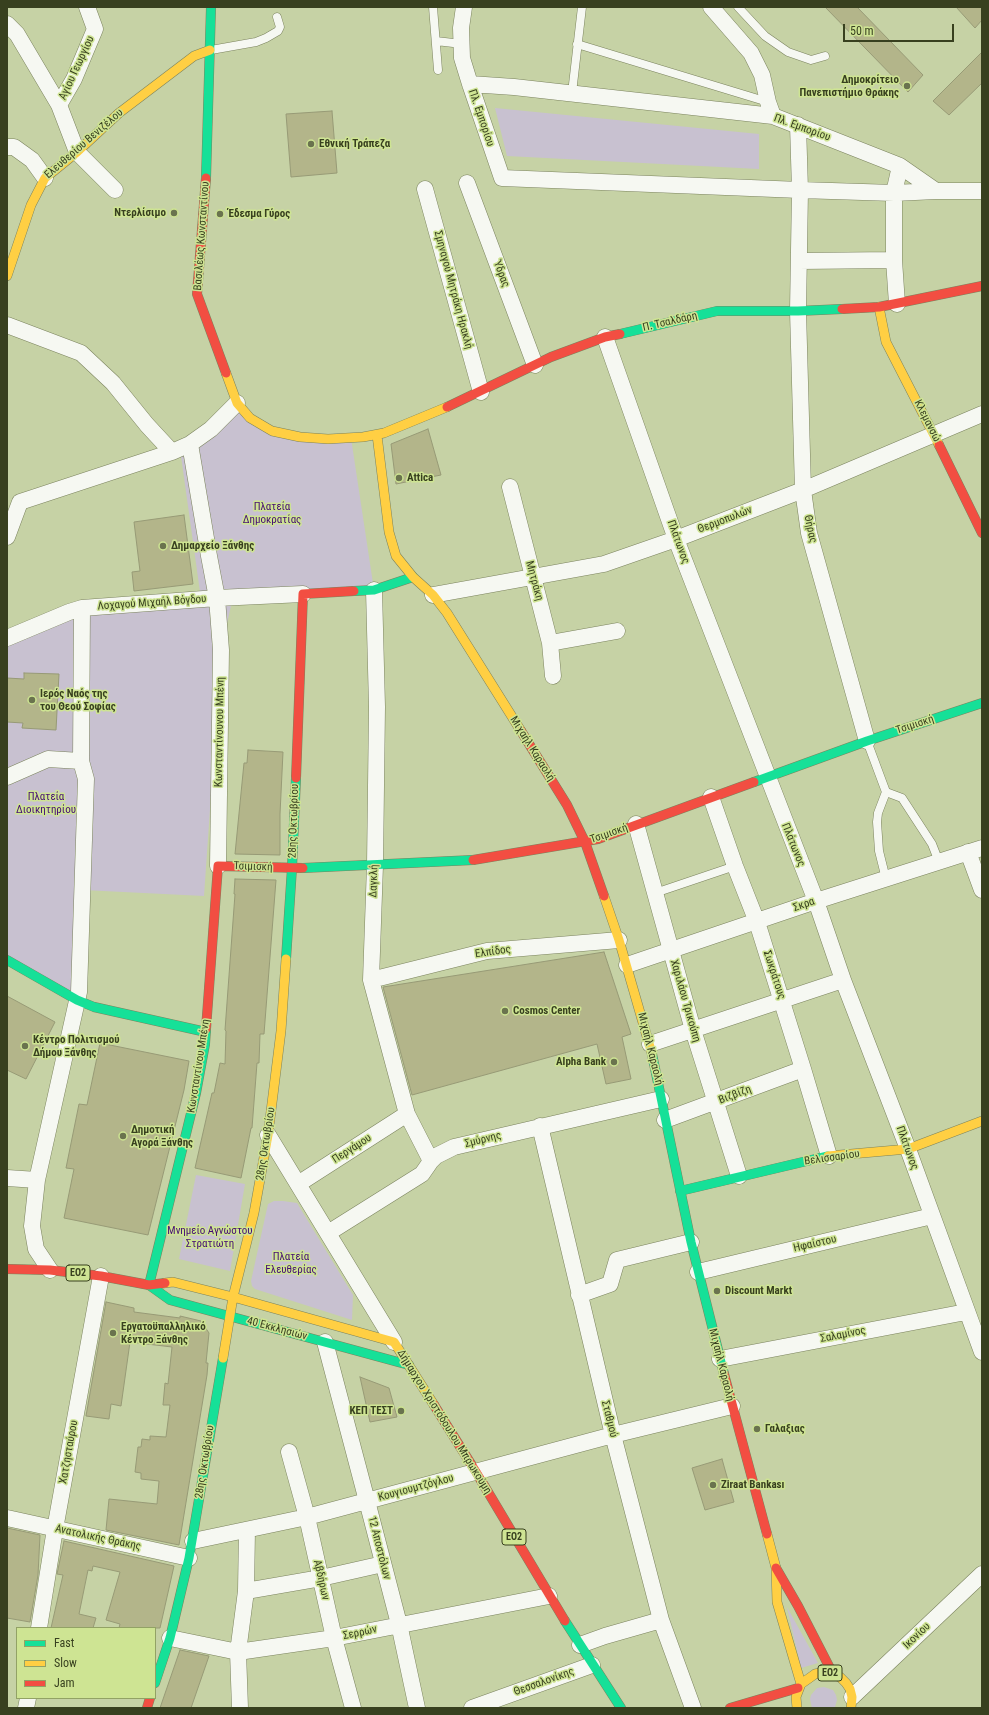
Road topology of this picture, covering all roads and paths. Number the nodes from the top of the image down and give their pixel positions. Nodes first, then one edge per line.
1 (87, 7) edge
2 (212, 7) edge
3 (432, 7) edge
4 (464, 7) edge
5 (582, 7) edge
6 (711, 7) edge
7 (738, 7) edge
8 (277, 17) dead end
9 (7, 24) edge
10 (436, 41) junction
11 (462, 44) junction
12 (577, 44) junction
13 (210, 50) junction
14 (825, 56) dead end
15 (438, 70) dead end
16 (470, 84) junction
17 (572, 94) junction
18 (59, 106) junction
19 (771, 109) junction
20 (798, 125) junction
21 (7, 147) edge
22 (77, 152) junction
23 (900, 166) junction
24 (44, 178) junction
25 (467, 183) dead end
26 (425, 188) dead end
27 (114, 190) dead end
28 (800, 190) junction
29 (936, 191) junction
30 (982, 191) edge
31 (894, 193) junction
32 (894, 260) junction
33 (799, 261) junction
34 (7, 276) edge
35 (982, 286) edge
36 (897, 304) junction
37 (879, 307) junction
38 (798, 311) junction
39 (7, 325) edge
40 (605, 337) junction
41 (535, 365) junction
42 (481, 392) junction
43 (237, 403) junction
44 (982, 414) edge
45 (933, 434) junction
46 (377, 435) junction
47 (190, 444) junction
48 (172, 452) junction
49 (510, 487) dead end
50 (803, 490) junction
51 (982, 532) edge
52 (7, 537) edge
53 (676, 539) junction
54 (532, 576) junction
55 (413, 577) junction
56 (374, 590) junction
57 (303, 594) junction
58 (433, 595) junction
59 (218, 598) junction
60 (82, 608) junction
61 (617, 631) dead end
62 (7, 638) edge
63 (550, 643) junction
64 (553, 676) dead end
65 (982, 703) edge
66 (867, 741) junction
67 (81, 761) junction
68 (7, 777) edge
69 (767, 778) junction
70 (886, 792) junction
71 (711, 797) junction
72 (636, 824) junction
73 (585, 842) junction
74 (975, 850) edge
75 (940, 862) junction
76 (375, 865) junction
77 (218, 866) junction
78 (735, 866) junction
79 (292, 868) junction
80 (886, 879) junction
81 (982, 890) edge
82 (655, 893) junction
83 (816, 901) junction
84 (757, 922) junction
85 (619, 940) junction
86 (671, 951) junction
87 (7, 960) edge
88 (627, 965) junction
89 (371, 980) junction
90 (843, 980) junction
91 (782, 1000) junction
92 (76, 1009) junction
93 (693, 1030) junction
94 (206, 1032) junction
95 (650, 1044) junction
96 (803, 1069) junction
97 (661, 1098) junction
98 (716, 1103) junction
99 (407, 1114) junction
100 (665, 1120) junction
101 (982, 1121) edge
102 (540, 1126) junction
103 (268, 1135) junction
104 (908, 1149) junction
105 (828, 1156) junction
106 (431, 1161) junction
107 (8, 1175) edge
108 (739, 1176) junction
109 (37, 1180) junction
110 (298, 1184) junction
111 (680, 1191) junction
112 (932, 1216) junction
113 (328, 1233) junction
114 (691, 1242) junction
115 (7, 1269) edge
116 (50, 1270) junction
117 (698, 1272) junction
118 (101, 1276) junction
119 (149, 1285) junction
120 (579, 1295) junction
121 (233, 1297) junction
122 (966, 1312) junction
123 (229, 1316) junction
124 (325, 1342) junction
125 (394, 1342) junction
126 (982, 1352) edge
127 (720, 1359) junction
128 (409, 1365) junction
129 (732, 1406) junction
130 (613, 1435) junction
131 (289, 1452) dead end
132 (476, 1472) junction
133 (367, 1501) junction
134 (306, 1517) junction
135 (7, 1518) edge
136 (55, 1528) junction
137 (248, 1530) junction
138 (193, 1541) junction
139 (189, 1558) junction
140 (383, 1564) junction
141 (776, 1568) junction
142 (982, 1574) edge
143 (321, 1578) junction
144 (246, 1591) junction
145 (549, 1596) junction
146 (661, 1620) junction
147 (398, 1624) junction
148 (39, 1627) edge
149 (170, 1638) junction
150 (334, 1638) junction
151 (580, 1645) junction
152 (238, 1652) junction
153 (592, 1665) junction
154 (833, 1674) junction
155 (156, 1680) edge
156 (800, 1686) junction
157 (854, 1703) edge
158 (240, 1708) edge
159 (353, 1708) edge
160 (417, 1708) edge
161 (472, 1708) edge
162 (621, 1708) edge
163 (693, 1708) edge
164 (730, 1708) edge
165 (797, 1708) edge

1 - 18 street, Αγίου Γεωργίου
2 - 13 main road, Βασιλέως Κωνσταντίνου
3 - 10 lane
4 - 11 street
5 - 12 lane
6 - 19 street
7 - 14 lane
8 - 13 lane
9 - 18 street
10 - 11 lane
10 - 15 lane
11 - 16 street
12 - 17 lane
12 - 19 lane
13 - 22 main road, Ελευθερίου Βενιζέλου
13 - 43 main road, Βασιλέως Κωνσταντίνου
16 - 17 street, Πλ. Εμπορίου
16 - 28 street, Πλ. Εμπορίου
17 - 19 street, Πλ. Εμπορίου
18 - 22 street
19 - 20 street, Πλ. Εμπορίου
20 - 23 street, Πλ. Εμπορίου
20 - 28 street, Θήρας
21 - 24 street
22 - 24 main road, Ελευθερίου Βενιζέλου
22 - 27 street
23 - 29 street, Πλ. Εμπορίου
23 - 31 street
24 - 34 main road, Ελευθερίου Βενιζέλου
25 - 41 street, Ύδρας
26 - 42 street, Σμηναγού Μητράκη Ηρακλή
28 - 31 street, Πλ. Εμπορίου
28 - 33 street, Θήρας
29 - 30 street, Πλ. Εμπορίου
29 - 31 street, Πλ. Εμπορίου
31 - 32 street
32 - 33 street
32 - 36 street
33 - 38 street, Θήρας
35 - 36 main road, Π. Τσαλδάρη
36 - 37 main road, Π. Τσαλδάρη
37 - 38 main road, Π. Τσαλδάρη
37 - 45 main road, Κλεμανσώ
38 - 40 main road, Π. Τσαλδάρη
38 - 50 street, Θήρας
39 - 48 street
40 - 41 main road, Π. Τσαλδάρη
40 - 53 street, Πλάτωνος
41 - 42 main road, Π. Τσαλδάρη
42 - 46 main road, Π. Τσαλδάρη
43 - 46 main road, Βασιλέως Κωνσταντίνου
43 - 47 street
44 - 45 street, Θερμοπυλών
45 - 50 street, Θερμοπυλών
45 - 51 main road, Κλεμανσώ
46 - 55 main road, Μιχαήλ Καραολή
47 - 48 street
47 - 59 street, Κωνσταντίνουνου Μπένη
48 - 52 street
49 - 54 street, Μητράκη
50 - 53 street, Θερμοπυλών
50 - 66 street, Θήρας
53 - 54 street, Θερμοπυλών
53 - 69 street, Πλάτωνος
54 - 58 street, Θερμοπυλών
54 - 63 street, Μητράκη
55 - 56 main road
55 - 58 main road, Μιχαήλ Καραολή
56 - 57 main road
56 - 76 street, Δαγκλή
57 - 59 street, Λοχαγού Μιχαήλ Βόγδου
57 - 79 main road, 28ης Οκτωβρίου
58 - 73 main road, Μιχαήλ Καραολή
59 - 60 street, Λοχαγού Μιχαήλ Βόγδου
59 - 77 street, Κωνσταντίνουνου Μπένη
60 - 62 street, Λοχαγού Μιχαήλ Βόγδου
60 - 67 street
61 - 63 street
63 - 64 street, Μητράκη
65 - 66 main road, Τσιμισκή
66 - 69 main road, Τσιμισκή
66 - 70 lane
67 - 68 street
67 - 92 street
69 - 71 main road, Τσιμισκή
69 - 83 street, Πλάτωνος
70 - 75 lane
70 - 80 lane
71 - 72 main road, Τσιμισκή
71 - 78 street, Σωκράτους
72 - 73 main road, Τσιμισκή
72 - 82 street, Χαριλάου Τρικούπη
73 - 76 main road, Τσιμισκή
73 - 85 main road, Μιχαήλ Καραολή
74 - 75 street, Σκρα
74 - 81 street
75 - 80 street, Σκρα
76 - 79 main road, Τσιμισκή
76 - 89 street, Δαγκλή
77 - 79 main road, Τσιμισκή
77 - 94 main road, Κωνσταντίνου Μπένη
78 - 82 lane
78 - 84 street, Σωκράτους
79 - 103 main road, 28ης Οκτωβρίου
80 - 83 street, Σκρα
82 - 86 street, Χαριλάου Τρικούπη
83 - 84 street, Σκρα
83 - 90 street, Πλάτωνος
84 - 86 street, Σκρα
84 - 91 street, Σωκράτους
85 - 88 main road, Μιχαήλ Καραολή
85 - 89 street, Ελπίδος
86 - 88 street, Σκρα
86 - 93 street, Χαριλάου Τρικούπη
87 - 92 main road
88 - 95 main road, Μιχαήλ Καραολή
89 - 99 street, Δαγκλή
90 - 91 street
90 - 104 street, Πλάτωνος
91 - 93 street
91 - 96 street, Σωκράτους
92 - 94 main road
92 - 109 street
93 - 95 street
93 - 98 street, Χαριλάου Τρικούπη
94 - 119 main road, Κωνσταντίνου Μπένη
95 - 97 main road, Μιχαήλ Καραολή
96 - 98 street, Βιζβίζη
96 - 105 street, Σωκράτους
97 - 100 main road, Μιχαήλ Καραολή
97 - 102 street, Σμύρνης
98 - 100 street, Βιζβίζη
98 - 108 street, Χαριλάου Τρικούπη
99 - 106 street, Δαγκλή
99 - 110 street, Περγάμου
100 - 111 main road, Μιχαήλ Καραολή
101 - 104 main road, Βελισσαρίου
102 - 106 street, Σμύρνης
102 - 120 street, Σταθμού
103 - 110 street, Δήμαρχου Χριστόδουλου Μπρωκούμη
103 - 121 main road, 28ης Οκτωβρίου
104 - 105 main road, Βελισσαρίου
104 - 112 street, Πλάτωνος
105 - 108 main road, Βελισσαρίου
106 - 113 street, Σμύρνης
107 - 109 street
108 - 111 main road, Βελισσαρίου
109 - 116 street
110 - 113 street, Δήμαρχου Χριστόδουλου Μπρωκούμη
111 - 114 main road, Μιχαήλ Καραολή
112 - 117 street, Ηφαίστου
112 - 122 street, Πλάτωνος
113 - 125 street, Δήμαρχου Χριστόδουλου Μπρωκούμη
114 - 117 main road, Μιχαήλ Καραολή
114 - 120 street
115 - 116 main road, 40 Εκκλησιών / ΕΟ2
116 - 118 main road, 40 Εκκλησιών / ΕΟ2
117 - 127 main road, Μιχαήλ Καραολή
118 - 119 main road, 40 Εκκλησιών / ΕΟ2
118 - 136 street, Χατζησταύρου
119 - 121 main road, 40 Εκκλησιών / ΕΟ2
119 - 123 main road, 40 Εκκλησιών / ΕΟ2
120 - 130 street, Σταθμού
121 - 123 main road, 28ης Οκτωβρίου
121 - 125 main road, 40 Εκκλησιών / ΕΟ2
122 - 126 street, Πλάτωνος
122 - 127 street, Σαλαμίνος
123 - 124 main road, 40 Εκκλησιών / ΕΟ2
123 - 138 main road, 28ης Οκτωβρίου
124 - 128 main road, 40 Εκκλησιών / ΕΟ2
124 - 133 street, 12 Αποστόλων
125 - 128 main road, Δήμαρχου Χριστόδουλου Μπρωκούμη / ΕΟ2
127 - 129 main road, Μιχαήλ Καραολή
128 - 132 main road, Δήμαρχου Χριστόδουλου Μπρωκούμη / ΕΟ2
129 - 130 street, Κουγιουμτζόγλου
129 - 141 main road, Μιχαήλ Καραολή
130 - 132 street, Κουγιουμτζόγλου
130 - 146 street, Σταθμού
131 - 134 street, Αβδήρων
132 - 133 street, Κουγιουμτζόγλου
132 - 145 main road, Δήμαρχου Χριστόδουλου Μπρωκούμη / ΕΟ2
133 - 134 street, Κουγιουμτζόγλου
133 - 140 street, 12 Αποστόλων
134 - 137 street, Κουγιουμτζόγλου
134 - 143 street, Αβδήρων
135 - 136 street, Ανατολικής Θράκης
136 - 139 street, Ανατολικής Θράκης
136 - 148 street, Χατζησταύρου
137 - 138 street, Κουγιουμτζόγλου
137 - 144 street
138 - 139 main road, 28ης Οκτωβρίου
139 - 149 main road, 28ης Οκτωβρίου
140 - 143 street
140 - 147 street, 12 Αποστόλων
141 - 154 main road, Μιχαήλ Καραολή
141 - 156 main road, Μιχαήλ Καραολή
142 - 157 street, Ικονίου
143 - 144 street
143 - 150 street, Αβδήρων
144 - 152 street
145 - 147 street, Σερρών
145 - 151 main road, Δήμαρχου Χριστόδουλου Μπρωκούμη / ΕΟ2
146 - 151 street
146 - 163 street, Σταθμού
147 - 150 street, Σερρών
147 - 160 street, 12 Αποστόλων
149 - 152 street, Σερρών
149 - 155 main road, 28ης Οκτωβρίου
150 - 152 street, Σερρών
150 - 159 street, Αβδήρων
151 - 153 main road, Δήμαρχου Χριστόδουλου Μπρωκούμη / ΕΟ2
152 - 158 street
153 - 161 street, Θεσσαλονίκης
153 - 162 main road, Δήμαρχου Χριστόδουλου Μπρωκούμη / ΕΟ2
154 - 156 main road, ΕΟ2
154 - 157 main road, ΕΟ2
156 - 164 main road, ΕΟ2
156 - 165 main road, Μιχαήλ Καραολή

